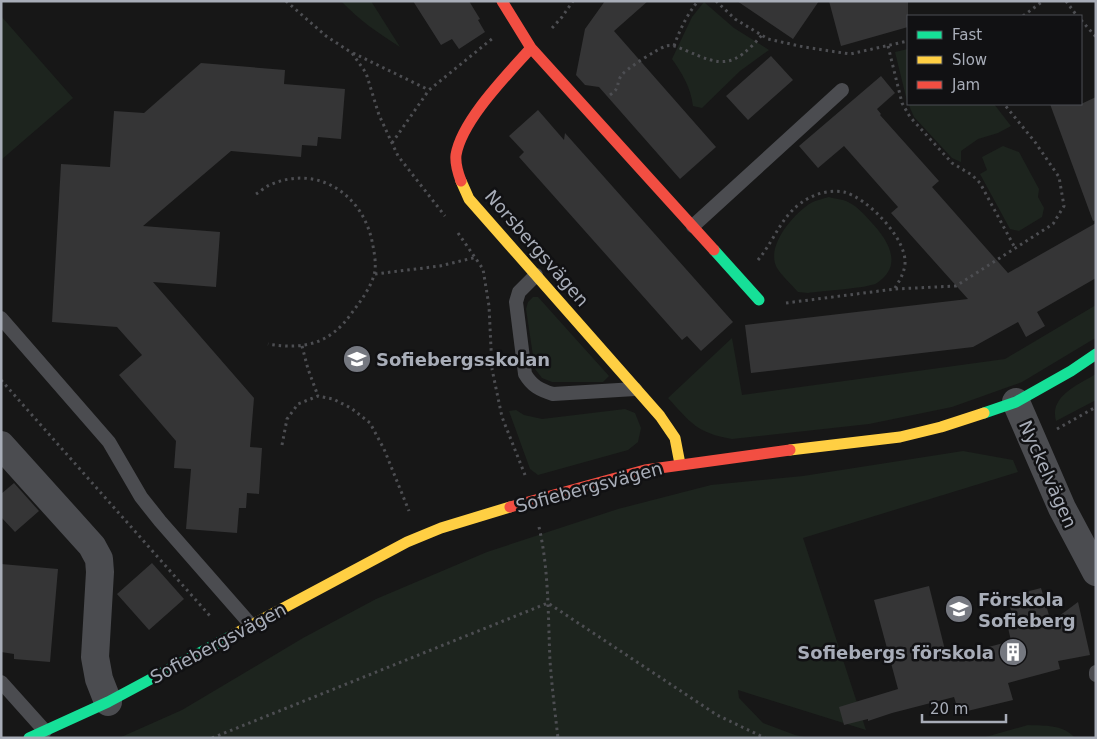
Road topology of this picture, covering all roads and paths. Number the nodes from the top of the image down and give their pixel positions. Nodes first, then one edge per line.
1 (286, 1) edge
2 (502, 1) edge
3 (574, 1) edge
4 (698, 1) edge
5 (716, 1) edge
6 (1042, 1) edge
7 (1066, 1) edge
8 (1024, 15) edge
9 (1076, 15) edge
10 (514, 20) junction
11 (1082, 21) edge
12 (762, 35) junction
13 (1096, 37) edge
14 (907, 41) edge
15 (674, 46) junction
16 (888, 46) junction
17 (531, 48) junction
18 (352, 53) junction
19 (429, 90) junction
20 (842, 90) dead end
21 (1005, 105) edge
22 (590, 113) junction
23 (392, 143) junction
24 (256, 194) dead end
25 (450, 222) dead end
26 (693, 226) junction
27 (455, 229) dead end
28 (1015, 248) junction
29 (476, 258) junction
30 (375, 274) junction
31 (536, 275) junction
32 (741, 281) junction
33 (895, 289) junction
34 (759, 300) joint
35 (1, 318) edge
36 (268, 344) dead end
37 (302, 346) junction
38 (1096, 354) edge
39 (1, 380) edge
40 (635, 389) junction
41 (318, 396) junction
42 (1016, 402) junction
43 (1096, 408) edge
44 (1033, 441) junction
45 (1, 445) edge
46 (282, 446) dead end
47 (680, 464) junction
48 (533, 500) junction
49 (419, 537) junction
50 (1096, 572) edge
51 (548, 603) junction
52 (250, 625) junction
53 (228, 636) junction
54 (1, 682) edge
55 (108, 702) junction
56 (45, 731) junction
57 (29, 738) edge
58 (212, 738) edge
59 (558, 738) edge
60 (765, 738) edge

1 - 18 path
2 - 10 street
3 - 17 path
4 - 15 path
5 - 12 path
6 - 8 path
7 - 9 path
10 - 17 street
10 - 19 path
11 - 13 path
12 - 15 path
12 - 16 path
14 - 16 path
15 - 22 path
16 - 28 path
17 - 22 street
17 - 31 street, Norsbergsvägen
18 - 19 path
18 - 23 path
19 - 23 path
20 - 26 lane
21 - 28 path
22 - 26 street
23 - 25 path
24 - 30 path
26 - 32 street
27 - 29 path
28 - 33 path
29 - 30 path
29 - 48 path
30 - 37 path
31 - 40 street, Norsbergsvägen
31 - 40 lane
32 - 33 path
32 - 34 street
33 - 34 path
35 - 52 lane
36 - 37 path
37 - 41 path
38 - 42 street, Sofiebergsvägen
39 - 53 path
40 - 47 street, Norsbergsvägen
41 - 46 path
41 - 49 path
42 - 44 street, Nyckelvägen
42 - 47 street, Sofiebergsvägen
43 - 44 path
44 - 50 street, Nyckelvägen
45 - 55 street
47 - 48 street, Sofiebergsvägen
48 - 49 street, Sofiebergsvägen
48 - 51 path
49 - 52 street, Sofiebergsvägen
51 - 58 path
51 - 59 path
51 - 60 path
52 - 53 street, Sofiebergsvägen
53 - 55 street, Sofiebergsvägen
54 - 56 lane
55 - 56 street, Sofiebergsvägen
56 - 57 street, Sofiebergsvägen

